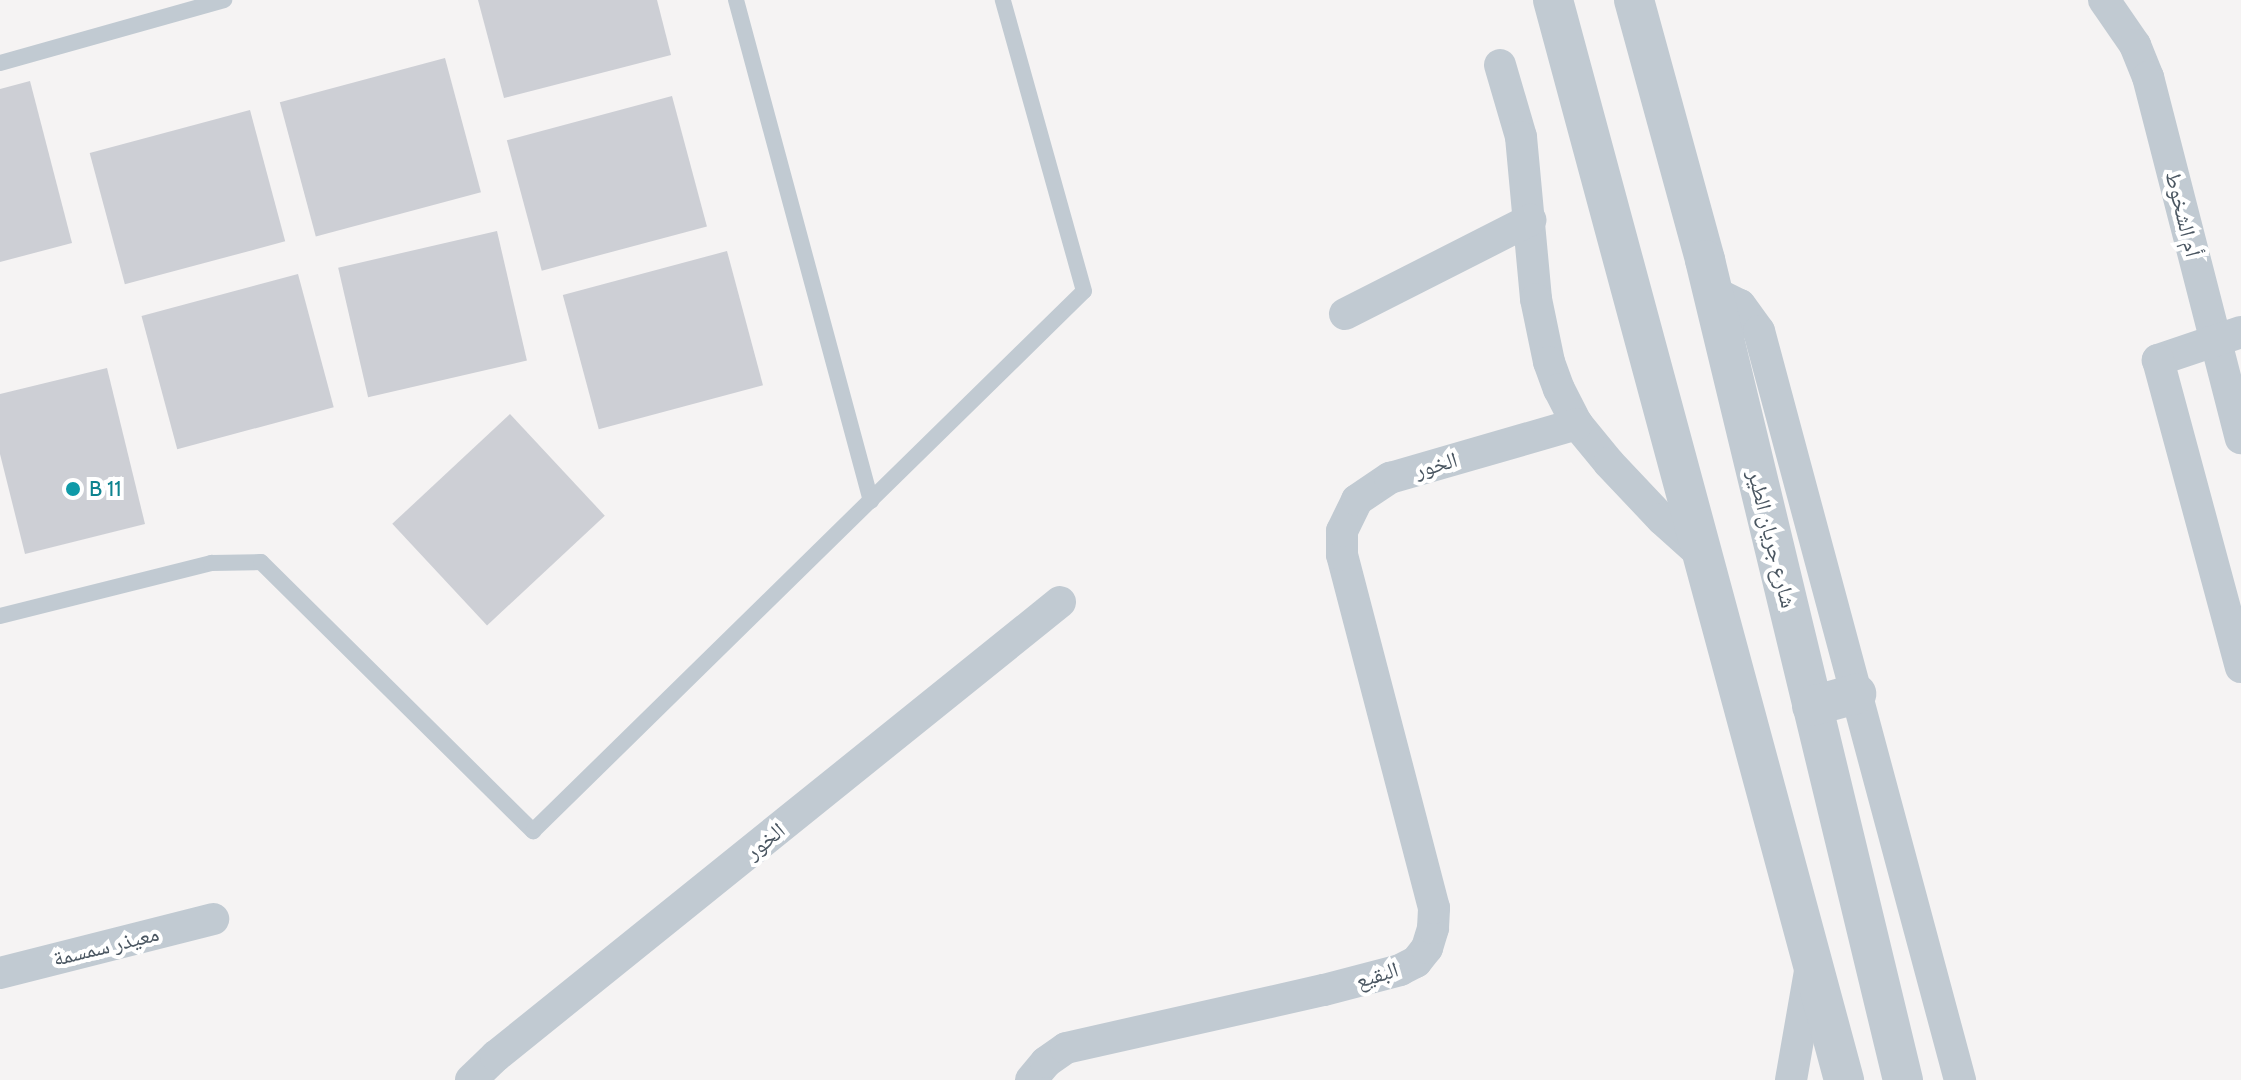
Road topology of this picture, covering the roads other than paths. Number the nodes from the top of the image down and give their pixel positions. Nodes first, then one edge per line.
1 (224, 0) edge
2 (736, 0) edge
3 (1003, 0) edge
4 (1553, 0) edge
5 (1634, 0) edge
6 (2104, 0) edge
7 (0, 63) edge
8 (1500, 65) dead end
9 (1530, 220) junction
10 (1711, 291) junction
11 (1345, 314) dead end
12 (2228, 336) edge
13 (1577, 424) junction
14 (2241, 438) edge
15 (871, 501) junction
16 (1342, 555) joint
17 (1702, 555) junction
18 (1060, 602) dead end
19 (0, 616) edge
20 (2241, 667) edge
21 (1856, 694) junction
22 (1812, 706) junction
23 (213, 919) dead end
24 (1812, 958) junction
25 (0, 973) edge
26 (471, 1080) edge
27 (1031, 1080) edge
28 (1791, 1080) edge
29 (1844, 1080) edge
30 (1903, 1080) edge
31 (1960, 1080) edge

1 - 7 lane
2 - 15 lane
3 - 15 lane
4 - 17 street
5 - 10 street, شارع جريان الطير
6 - 12 street, أم الشخوط
8 - 9 street
9 - 11 street
9 - 13 street
10 - 21 street
10 - 22 street, شارع جريان الطير
12 - 14 street, أم الشخوط
12 - 20 street
13 - 16 street, الخور
13 - 17 street
15 - 19 lane
16 - 27 street, البقيع
17 - 24 street
18 - 26 street, الخور
21 - 22 street
21 - 31 street
22 - 30 street, شارع جريان الطير
23 - 25 street, معيذر سمسمة
24 - 28 street
24 - 29 street

